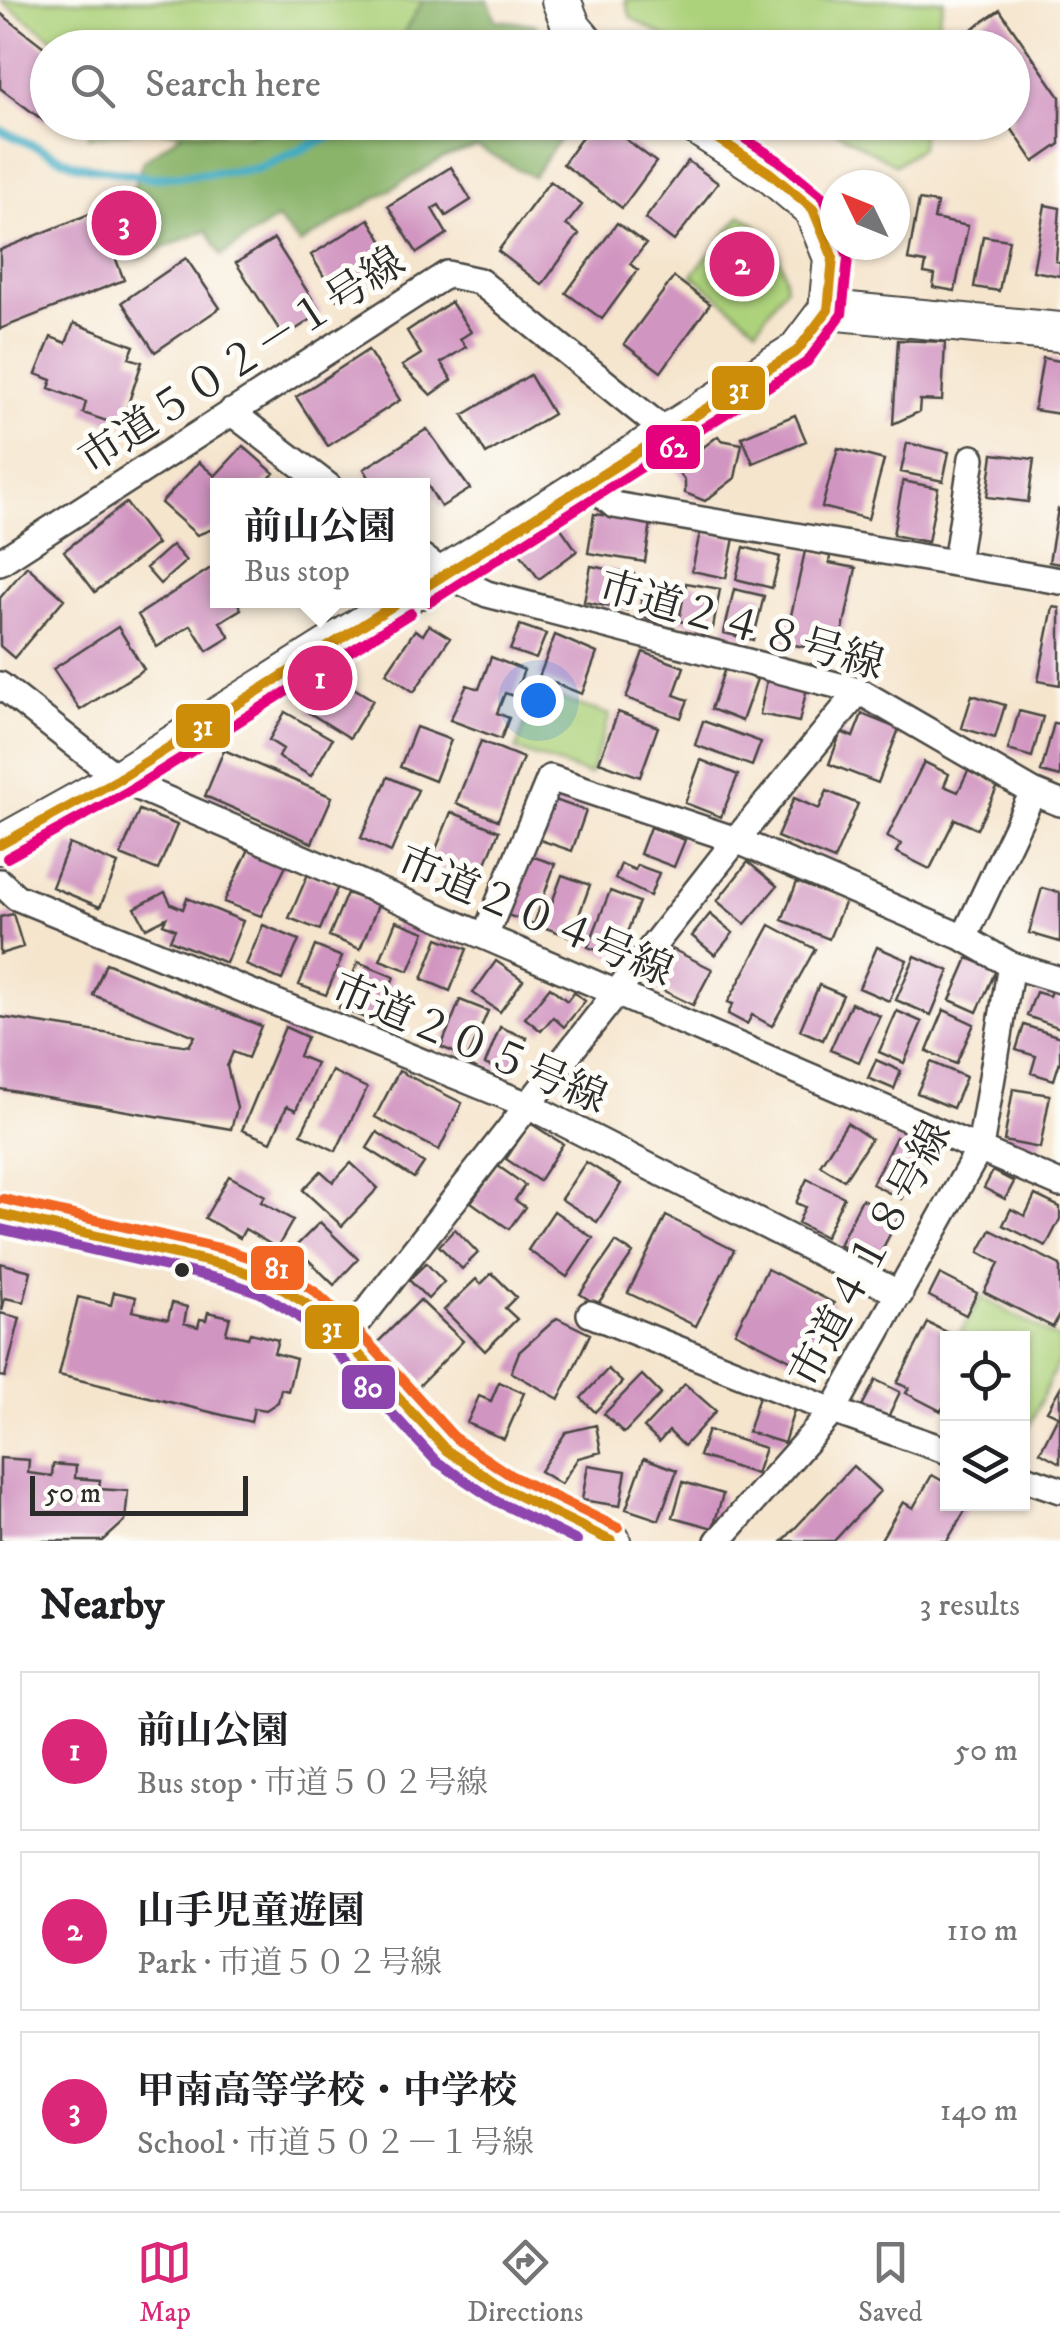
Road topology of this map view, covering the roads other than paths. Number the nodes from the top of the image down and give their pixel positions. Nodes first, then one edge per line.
1 (560, 0) edge
2 (574, 30) edge
3 (719, 140) edge
4 (828, 310) junction
5 (1060, 332) edge
6 (230, 412) junction
7 (666, 432) junction
8 (972, 458) dead end
9 (317, 478) edge
10 (588, 483) junction
11 (0, 562) edge
12 (956, 563) junction
13 (430, 573) edge
14 (1060, 580) edge
15 (391, 608) edge
16 (0, 686) edge
17 (859, 691) junction
18 (119, 779) junction
19 (1033, 792) junction
20 (1060, 802) edge
21 (736, 840) junction
22 (0, 845) edge
23 (0, 882) edge
24 (485, 936) junction
25 (964, 938) junction
26 (1011, 965) junction
27 (1060, 980) edge
28 (616, 993) junction
29 (528, 1105) junction
30 (980, 1148) junction
31 (1060, 1184) edge
32 (0, 1214) edge
33 (900, 1294) junction
34 (590, 1314) dead end
35 (345, 1340) junction
36 (833, 1412) junction
37 (940, 1448) edge
38 (1030, 1481) edge
39 (1060, 1490) edge
40 (611, 1541) edge
41 (718, 1541) edge

1 - 2 street
3 - 4 street
4 - 5 street
4 - 7 street
6 - 7 street, 市道５０２－１号線
6 - 9 street
6 - 11 street, 市道５０２－１号線
7 - 10 street
8 - 12 street
10 - 12 street
10 - 13 street
12 - 14 street
13 - 17 street, 市道２４８号線
15 - 18 street
16 - 18 street, 市道２０４号線
17 - 19 street, 市道２４８号線
17 - 21 street
18 - 22 street
18 - 24 street, 市道２０４号線
19 - 20 street, 市道２４８号線
19 - 25 street
21 - 24 street
21 - 25 street
21 - 28 street
23 - 29 street, 市道２０５号線
24 - 28 street, 市道２０４号線
25 - 26 street
26 - 27 street
26 - 30 street, 市道４１８号線
28 - 29 street
28 - 30 street, 市道２０４号線
29 - 33 street, 市道２０５号線
29 - 35 street
30 - 31 street, 市道２０４号線
30 - 33 street, 市道４１８号線
32 - 35 street
33 - 36 street, 市道４１８号線
34 - 36 street
35 - 40 street
36 - 37 street
36 - 41 street, 市道４１８号線
38 - 39 street

